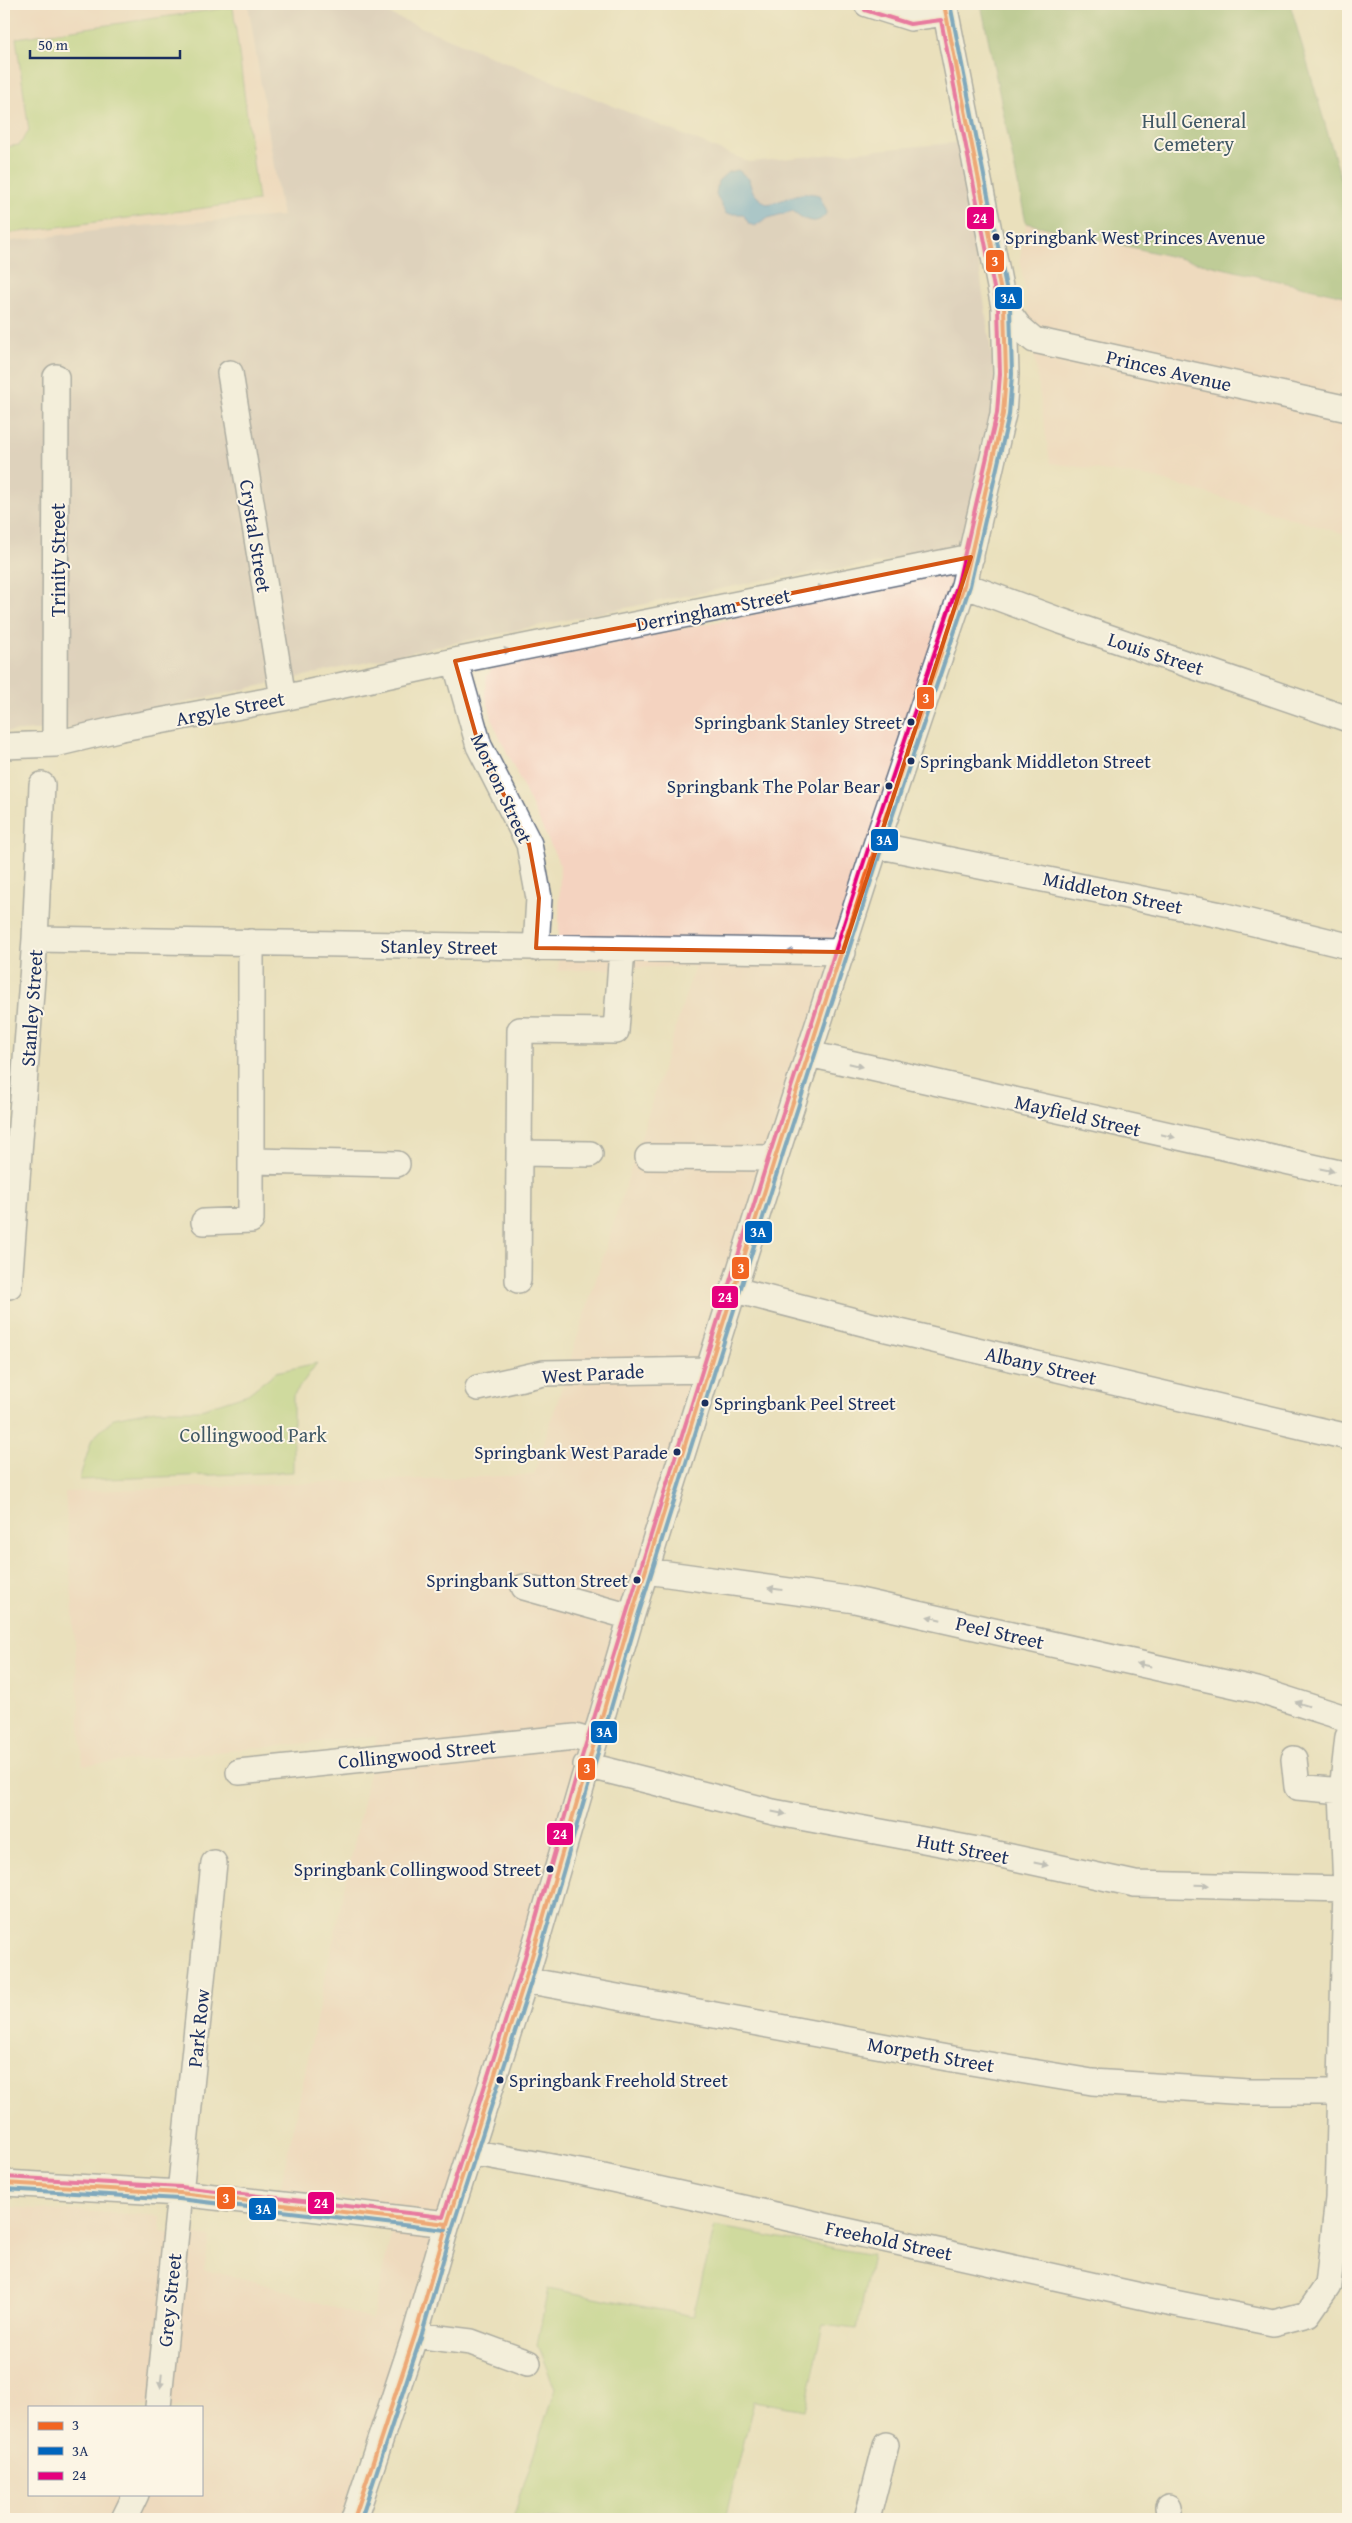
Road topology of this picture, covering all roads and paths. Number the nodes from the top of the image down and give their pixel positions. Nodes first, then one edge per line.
1 (867, 4) edge
2 (945, 8) edge
3 (1004, 306) junction
4 (1034, 340) junction
5 (230, 373) dead end
6 (1006, 374) junction
7 (56, 377) dead end
8 (1348, 409) edge
9 (971, 556) junction
10 (964, 585) junction
11 (455, 660) junction
12 (283, 698) junction
13 (1348, 719) edge
14 (55, 744) junction
15 (4, 746) edge
16 (42, 785) dead end
17 (876, 845) junction
18 (36, 939) junction
19 (251, 942) junction
20 (1348, 946) edge
21 (536, 948) junction
22 (622, 949) junction
23 (842, 952) junction
24 (809, 1054) junction
25 (519, 1153) junction
26 (590, 1154) dead end
27 (648, 1157) dead end
28 (775, 1158) junction
29 (253, 1162) junction
30 (397, 1164) dead end
31 (1348, 1175) edge
32 (204, 1222) dead end
33 (518, 1280) dead end
34 (9, 1286) dead end
35 (735, 1290) junction
36 (709, 1370) junction
37 (478, 1388) dead end
38 (1348, 1437) edge
39 (646, 1571) junction
40 (524, 1587) dead end
41 (631, 1617) junction
42 (1348, 1719) edge
43 (1348, 1737) edge
44 (590, 1753) junction
45 (1294, 1759) dead end
46 (239, 1772) dead end
47 (1342, 1791) junction
48 (214, 1863) dead end
49 (1346, 1889) junction
50 (525, 1980) junction
51 (1342, 2092) junction
52 (470, 2152) junction
53 (4, 2183) edge
54 (180, 2194) junction
55 (1343, 2198) edge
56 (447, 2224) junction
57 (415, 2335) junction
58 (528, 2363) dead end
59 (158, 2406) edge
60 (886, 2445) dead end
61 (135, 2496) edge
62 (124, 2519) edge
63 (354, 2519) edge
64 (866, 2519) edge

1 - 2 street
2 - 3 street
3 - 4 street
3 - 6 street
4 - 6 street
4 - 8 street, Princes Avenue
5 - 12 street, Crystal Street
6 - 9 street
7 - 14 street, Trinity Street
9 - 10 street
11 -> 9 street, Derringham Street
10 - 13 street, Louis Street
10 - 17 street
11 - 12 street, Argyle Street
11 - 21 street, Morton Street
12 - 14 street, Argyle Street
14 - 15 street, Argyle Street
16 - 18 street, Stanley Street
17 - 20 street, Middleton Street
17 - 23 street
18 - 19 street, Stanley Street
18 - 34 street, Stanley Street
19 - 21 street, Stanley Street
19 - 29 street
22 -> 21 street, Stanley Street
23 -> 22 street, Stanley Street
22 - 25 street
23 - 24 street
24 - 28 street
24 -> 31 street, Mayfield Street
25 - 26 street
25 - 33 street
27 - 28 street
28 - 35 street
29 - 30 street
29 - 32 street
35 - 36 street
35 - 38 street, Albany Street
36 - 37 street, West Parade
36 - 39 street
39 - 41 street
42 -> 39 street, Peel Street
40 - 41 street
41 - 44 street
43 - 47 street
44 - 46 street, Collingwood Street
44 -> 49 street, Hutt Street
44 - 50 street
45 - 47 street
47 - 49 street
48 - 54 street, Park Row
49 - 51 street
50 - 51 street, Morpeth Street
50 - 52 street
51 - 55 street
52 - 55 street, Freehold Street
52 - 56 street
53 - 54 street
54 - 56 street
54 -> 59 street, Grey Street
56 - 57 street
57 - 58 street
57 - 63 street
60 - 64 street
61 - 62 street

